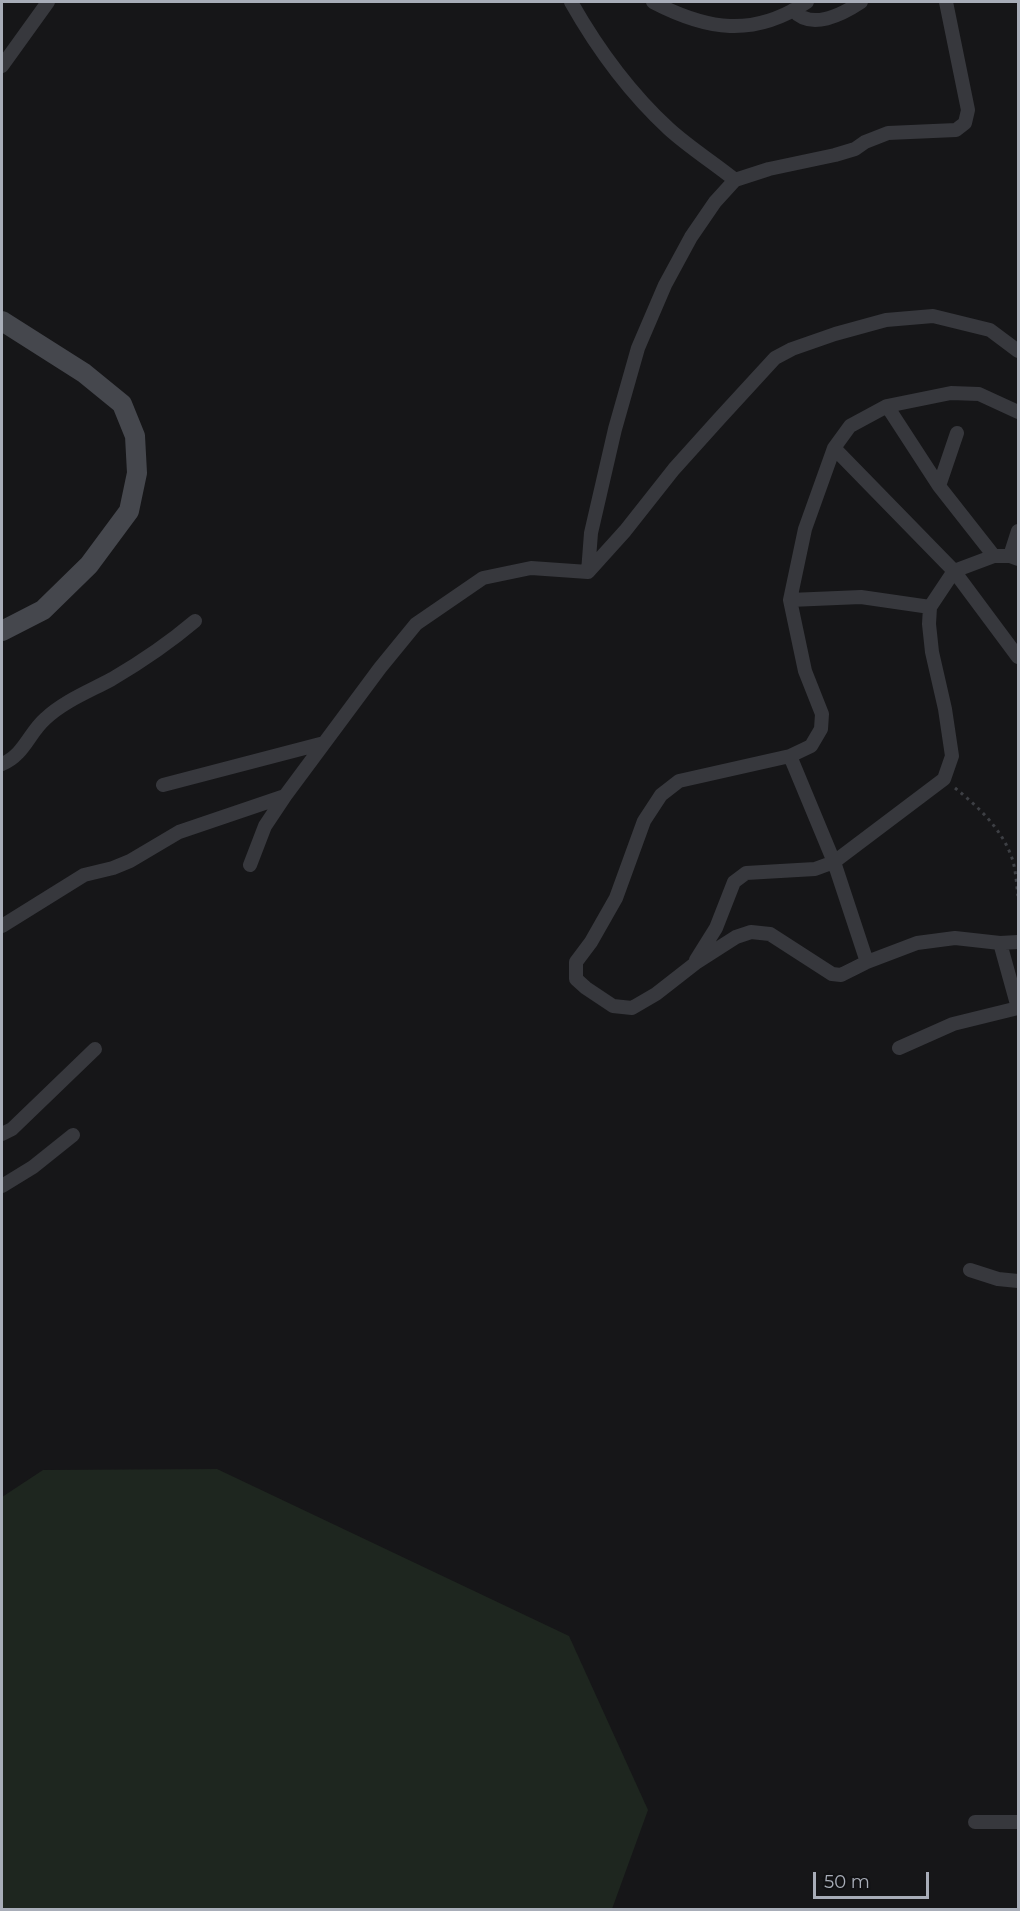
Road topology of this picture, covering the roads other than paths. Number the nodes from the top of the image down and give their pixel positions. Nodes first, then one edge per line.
1 (48, 2) edge
2 (571, 2) edge
3 (653, 2) edge
4 (807, 2) edge
5 (861, 2) edge
6 (946, 2) edge
7 (793, 10) junction
8 (2, 66) edge
9 (735, 180) junction
10 (2, 321) edge
11 (1018, 351) edge
12 (887, 406) junction
13 (1018, 412) edge
14 (957, 433) dead end
15 (834, 448) junction
16 (939, 486) junction
17 (1018, 531) edge
18 (994, 556) junction
19 (1014, 558) edge
20 (954, 571) junction
21 (588, 572) junction
22 (790, 600) junction
23 (930, 607) junction
24 (195, 621) dead end
25 (2, 631) edge
26 (1018, 657) edge
27 (324, 742) junction
28 (790, 756) junction
29 (2, 764) edge
30 (163, 785) dead end
31 (285, 796) junction
32 (834, 862) junction
33 (250, 866) dead end
34 (2, 926) edge
35 (1018, 942) edge
36 (1000, 943) junction
37 (867, 962) junction
38 (691, 967) junction
39 (1018, 1008) edge
40 (899, 1048) dead end
41 (95, 1049) dead end
42 (2, 1134) edge
43 (73, 1135) dead end
44 (2, 1186) edge
45 (970, 1270) dead end
46 (1018, 1281) edge
47 (975, 1822) dead end
48 (1018, 1822) edge

1 - 8 street
2 - 9 street
3 - 7 street
4 - 7 street
5 - 7 street
6 - 9 street
9 - 21 street
10 - 25 street
11 - 21 street
12 - 13 street
12 - 15 street
12 - 16 street
14 - 16 street
15 - 20 street
15 - 22 street
16 - 18 street
17 - 19 street
18 - 19 street
18 - 20 street
20 - 23 street
20 - 26 street
21 - 27 street
22 - 23 street
22 - 28 street
23 - 32 street
24 - 29 street
27 - 30 street
27 - 31 street
28 - 32 street
28 - 38 street
31 - 33 street
31 - 34 street
32 - 37 street
32 - 38 street
35 - 36 street
36 - 37 street
36 - 39 street
37 - 38 street
39 - 40 street
41 - 42 street
43 - 44 street
45 - 46 street
47 - 48 street

